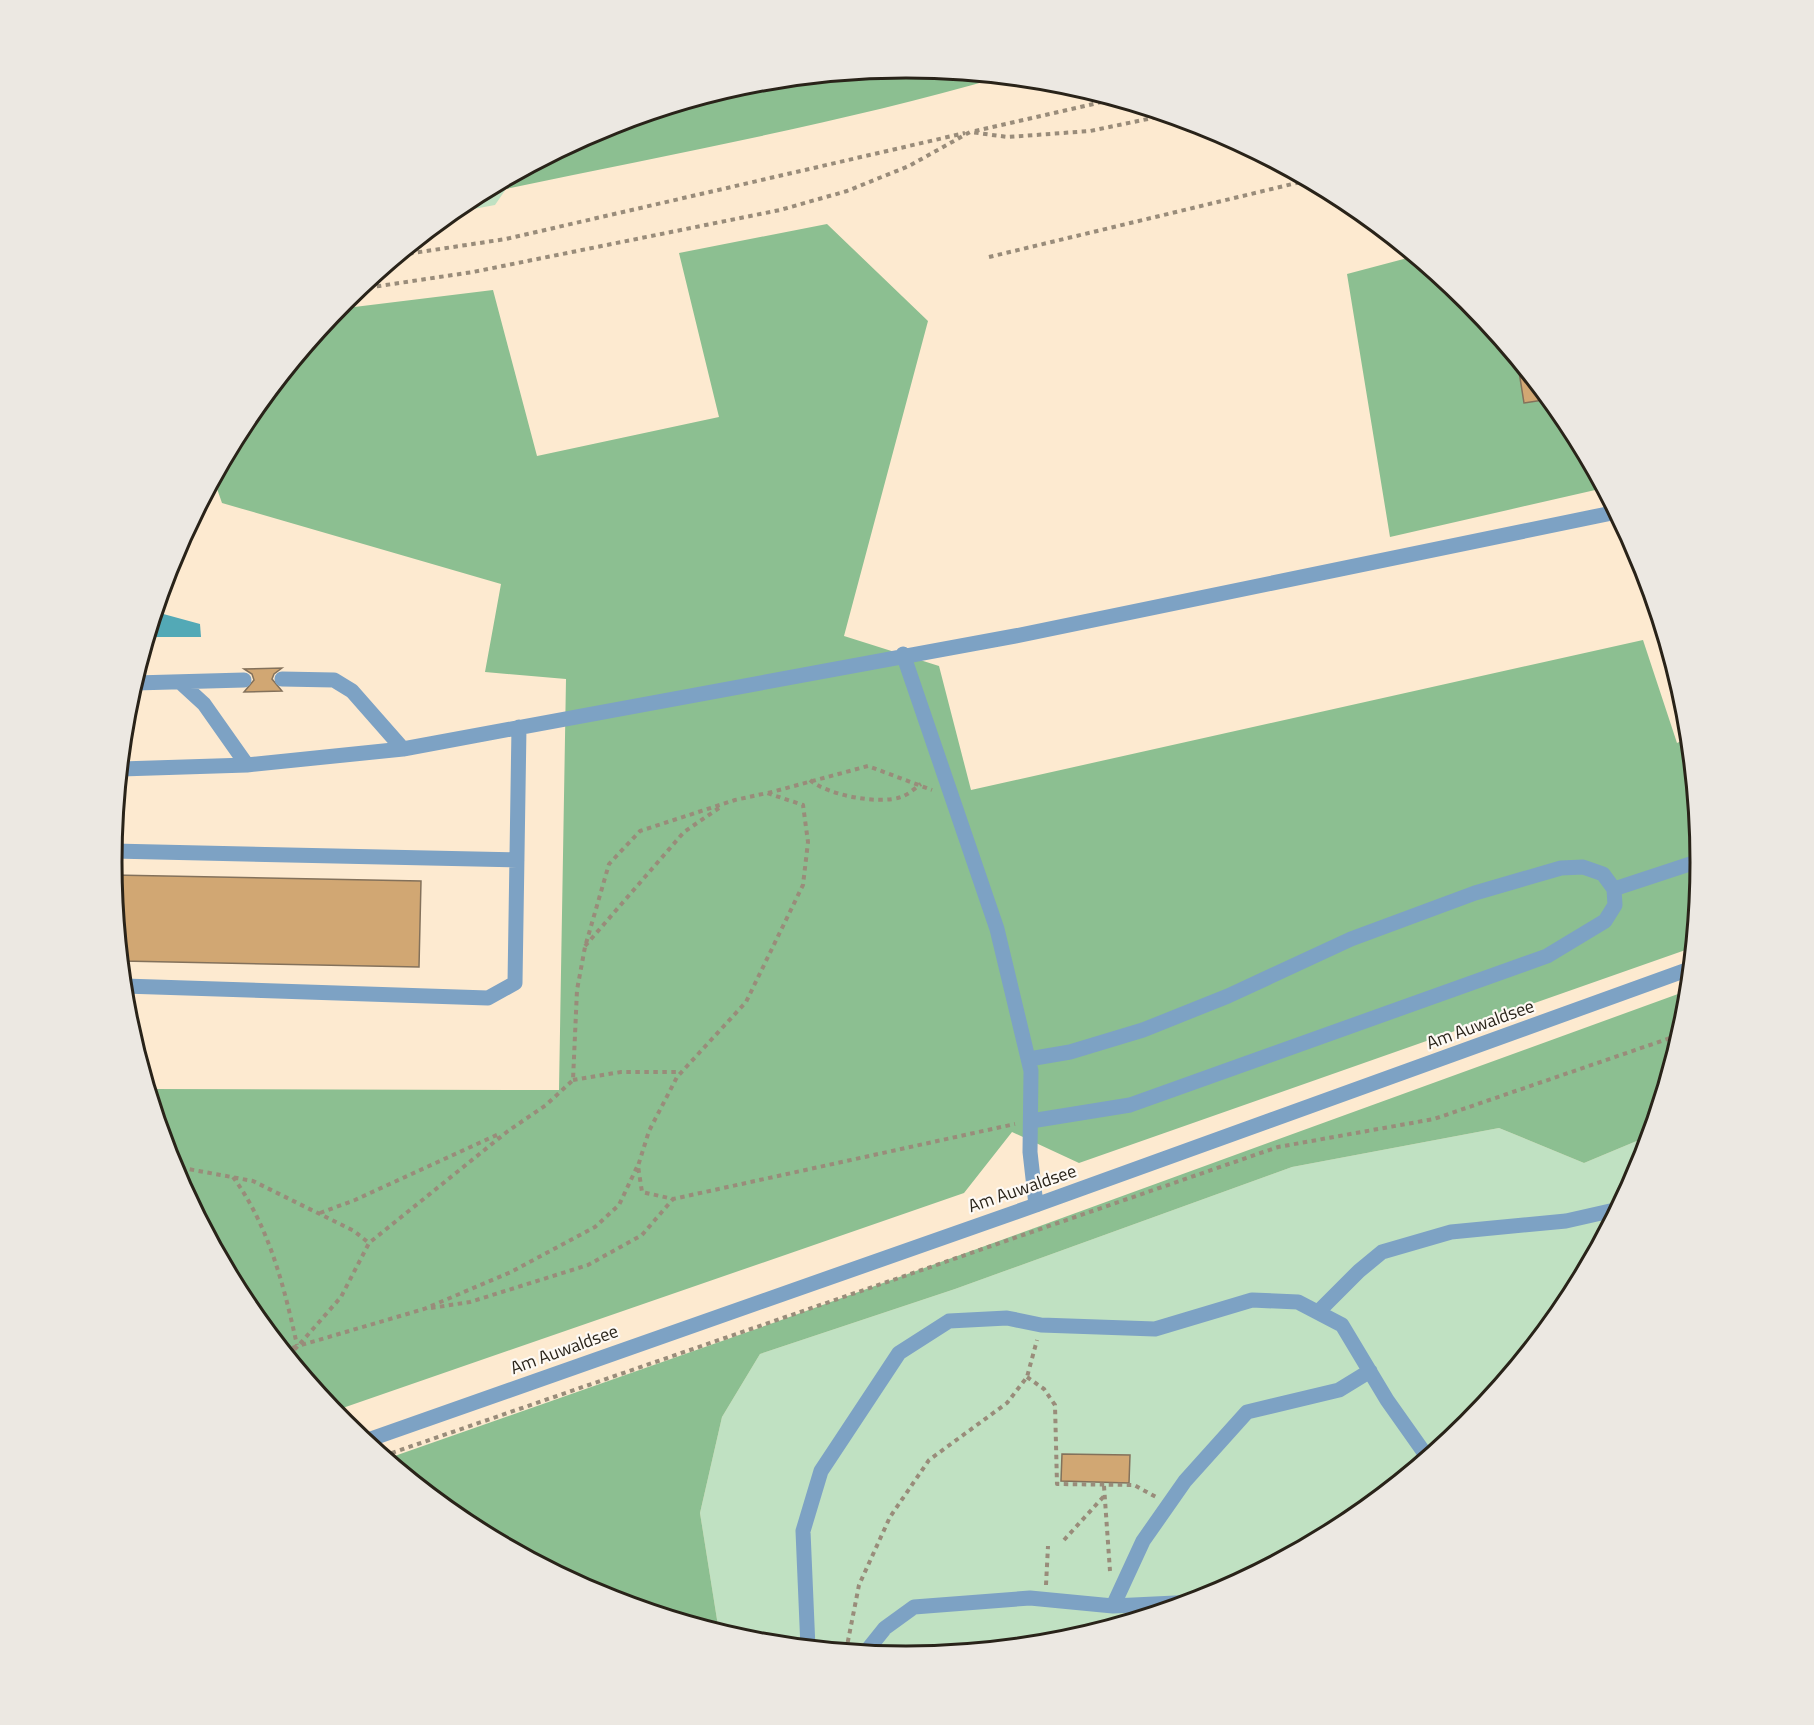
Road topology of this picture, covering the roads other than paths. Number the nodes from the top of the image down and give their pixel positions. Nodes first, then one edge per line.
1 (1610, 514) edge
2 (903, 654) junction
3 (282, 679) dead end
4 (244, 680) dead end
5 (180, 682) junction
6 (144, 683) edge
7 (519, 727) junction
8 (403, 749) junction
9 (247, 765) junction
10 (128, 769) edge
11 (122, 851) edge
12 (517, 860) junction
13 (1691, 864) edge
14 (1614, 889) junction
15 (1684, 971) edge
16 (133, 986) edge
17 (1029, 1059) junction
18 (1031, 1121) junction
19 (1036, 1205) junction
20 (1610, 1211) edge
21 (1318, 1312) junction
22 (1370, 1371) junction
23 (374, 1437) edge
24 (1424, 1452) edge
25 (1163, 1604) edge
26 (1113, 1606) junction
27 (808, 1640) edge
28 (871, 1646) edge

1 - 2 street
2 - 7 street
2 - 17 street
3 - 8 street
4 - 5 street
5 - 6 street
5 - 9 street
7 - 8 street
7 - 12 street
8 - 9 street
9 - 10 street
11 - 12 street
12 - 16 street
13 - 14 street
14 - 17 street
14 - 18 street
15 - 19 street, Am Auwaldsee
17 - 18 street
18 - 19 street
19 - 23 street, Am Auwaldsee
20 - 21 street
21 - 22 street
21 - 27 street
22 - 24 street
22 - 26 street
25 - 26 street
26 - 28 street

